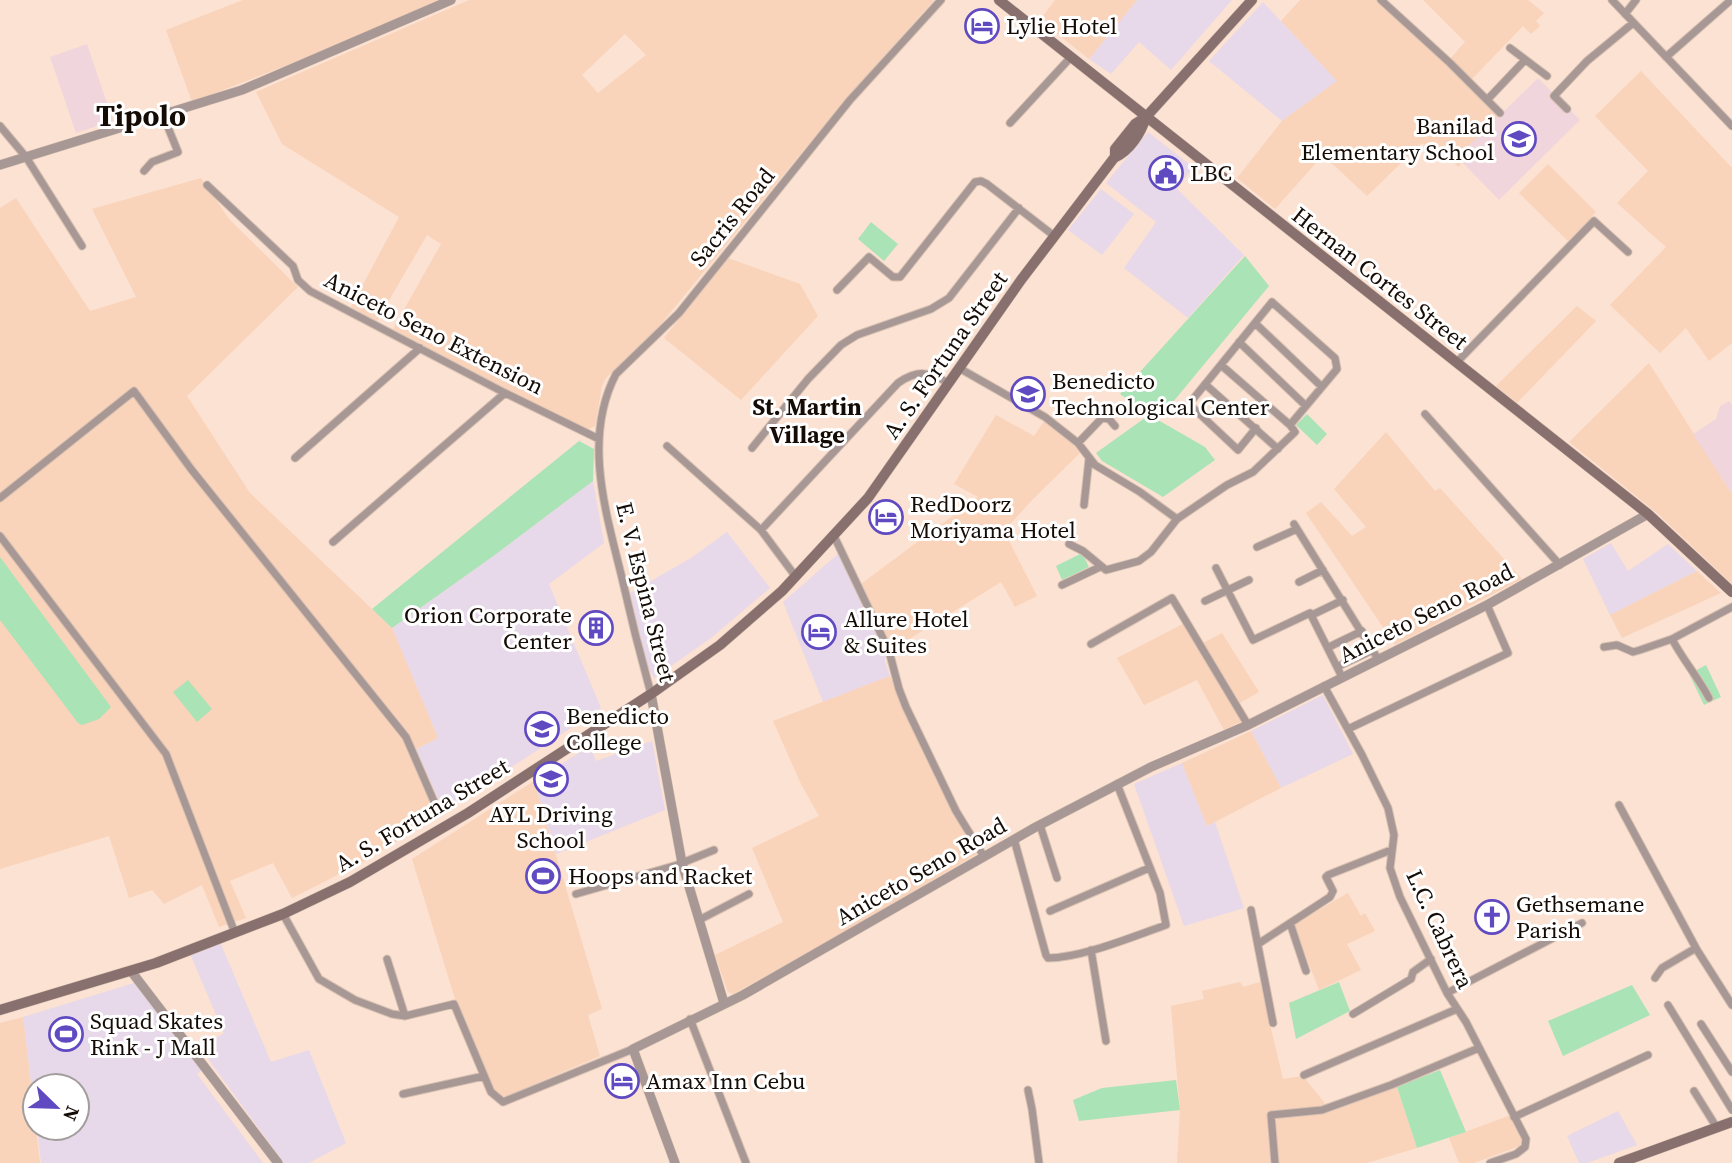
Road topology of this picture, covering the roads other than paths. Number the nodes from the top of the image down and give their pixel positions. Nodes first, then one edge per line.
1 (451, 0) edge
2 (941, 0) edge
3 (999, 0) edge
4 (1252, 0) edge
5 (1381, 0) edge
6 (1612, 0) edge
7 (1636, 0) edge
8 (1731, 0) edge
9 (1625, 14) junction
10 (1633, 23) junction
11 (1510, 48) dead end
12 (1071, 57) junction
13 (1666, 57) junction
14 (1524, 61) junction
15 (1547, 76) dead end
16 (1487, 100) junction
17 (1567, 109) dead end
18 (1500, 113) dead end
19 (163, 115) junction
20 (1146, 117) junction
21 (1010, 123) dead end
22 (1732, 126) edge
23 (0, 127) edge
24 (26, 157) junction
25 (0, 165) edge
26 (144, 171) dead end
27 (207, 185) dead end
28 (1019, 208) junction
29 (1053, 235) junction
30 (82, 246) dead end
31 (1628, 251) dead end
32 (836, 290) dead end
33 (1255, 323) junction
34 (1239, 342) junction
35 (420, 348) junction
36 (1456, 363) junction
37 (1221, 365) junction
38 (959, 368) junction
39 (948, 383) junction
40 (1205, 384) junction
41 (1322, 387) junction
42 (505, 393) junction
43 (1306, 407) junction
44 (1425, 414) dead end
45 (1290, 425) junction
46 (1115, 426) dead end
47 (1256, 428) junction
48 (599, 439) junction
49 (1078, 443) junction
50 (667, 446) dead end
51 (751, 448) dead end
52 (1278, 449) junction
53 (295, 458) dead end
54 (1090, 459) junction
55 (600, 476) joint
56 (0, 498) edge
57 (1084, 505) dead end
58 (1648, 514) junction
59 (1177, 519) junction
60 (761, 530) junction
61 (0, 536) edge
62 (834, 536) junction
63 (333, 542) dead end
64 (1069, 544) dead end
65 (1257, 547) dead end
66 (1560, 565) junction
67 (1100, 567) junction
68 (1216, 568) dead end
69 (1324, 570) junction
70 (796, 577) junction
71 (1249, 580) dead end
72 (1299, 582) dead end
73 (1062, 585) dead end
74 (1228, 590) junction
75 (1732, 592) edge
76 (1343, 600) junction
77 (1205, 601) dead end
78 (1487, 606) junction
79 (1732, 607) edge
80 (1314, 614) dead end
81 (1362, 631) junction
82 (1672, 639) junction
83 (1091, 644) dead end
84 (1329, 647) dead end
85 (1604, 647) dead end
86 (1376, 655) junction
87 (1337, 667) dead end
88 (1342, 677) junction
89 (1324, 686) junction
90 (650, 694) junction
91 (1709, 698) dead end
92 (1248, 724) junction
93 (1348, 729) junction
94 (1117, 784) junction
95 (1619, 805) dead end
96 (436, 806) dead end
97 (1041, 825) junction
98 (1014, 839) junction
99 (714, 850) dead end
100 (1391, 850) junction
101 (983, 855) junction
102 (682, 863) junction
103 (1149, 868) junction
104 (1057, 878) dead end
105 (576, 894) dead end
106 (749, 894) dead end
107 (1251, 910) dead end
108 (1050, 911) dead end
109 (283, 914) junction
110 (699, 920) junction
111 (1290, 923) junction
112 (1583, 923) dead end
113 (235, 933) junction
114 (1258, 944) junction
115 (1696, 948) junction
116 (1091, 950) junction
117 (387, 959) dead end
118 (1431, 959) junction
119 (131, 971) junction
120 (1306, 971) dead end
121 (1655, 978) dead end
122 (1447, 993) junction
123 (724, 1003) junction
124 (1668, 1005) dead end
125 (1732, 1005) edge
126 (1457, 1009) junction
127 (0, 1010) edge
128 (1353, 1014) dead end
129 (405, 1016) junction
130 (690, 1019) junction
131 (1273, 1023) dead end
132 (1701, 1024) dead end
133 (1106, 1041) dead end
134 (1479, 1048) junction
135 (633, 1049) junction
136 (1648, 1055) dead end
137 (1732, 1072) edge
138 (1304, 1075) dead end
139 (485, 1076) junction
140 (1028, 1090) dead end
141 (1694, 1091) dead end
142 (403, 1094) dead end
143 (1732, 1110) edge
144 (1514, 1117) junction
145 (1732, 1122) edge
146 (1717, 1128) junction
147 (278, 1163) edge
148 (675, 1163) edge
149 (746, 1163) edge
150 (1039, 1163) edge
151 (1275, 1163) edge
152 (1490, 1163) edge
153 (1619, 1163) edge

1 - 19 street
2 - 48 street, Sacris Road
3 - 12 main road, Hernan Cortes Street
4 - 20 main road, A. S. Fortuna Street
5 - 16 street
6 - 9 street
7 - 9 street
8 - 13 street
9 - 10 street
10 - 13 street
10 - 17 street
11 - 14 street
12 - 20 main road, Hernan Cortes Street
12 - 21 street
13 - 22 street
14 - 15 street
14 - 16 street
16 - 18 street
19 - 24 street
19 - 26 street
20 - 29 main road, A. S. Fortuna Street
20 - 36 main road, Hernan Cortes Street
23 - 24 street
24 - 25 street
24 - 30 street
27 - 35 street, Aniceto Seno Extension
28 - 29 street
28 - 32 street
28 - 51 street
29 - 38 main road, A. S. Fortuna Street
31 - 36 street
33 - 34 street
33 - 41 street
33 - 41 street
34 - 37 street
34 - 43 street
35 - 42 street, Aniceto Seno Extension
35 - 53 street
36 - 58 main road, Hernan Cortes Street
37 - 40 street
37 - 45 street
38 - 39 main road, A. S. Fortuna Street
38 - 49 street
39 - 60 street
39 - 62 main road, A. S. Fortuna Street
40 - 47 street
40 - 47 street
41 - 43 street
42 - 48 street, Aniceto Seno Extension
42 - 63 street
43 - 45 street
44 - 66 street
45 - 52 street
46 - 49 street
47 - 52 street
48 - 55 street, Sacris Road
49 - 54 street
50 - 60 street
52 - 59 street
54 - 57 street
54 - 59 street
55 - 90 street, E. V. Espina Street
56 - 96 street
58 - 66 street, Aniceto Seno Road
58 - 75 main road, Hernan Cortes Street
59 - 67 street
60 - 70 street
61 - 113 street
62 - 70 main road, A. S. Fortuna Street
62 - 101 street
64 - 67 street
65 - 69 street
66 - 78 street, Aniceto Seno Road
67 - 73 street
68 - 74 street
69 - 72 street
69 - 76 street
70 - 90 main road, A. S. Fortuna Street
71 - 74 street
74 - 77 street
74 - 88 street
76 - 80 street
76 - 81 street
78 - 86 street, Aniceto Seno Road
78 - 93 street
79 - 82 street
81 - 84 street
81 - 86 street
82 - 85 street
82 - 91 street
83 - 92 street
86 - 87 street
86 - 88 street, Aniceto Seno Road
88 - 89 street, Aniceto Seno Road
89 - 92 street, Aniceto Seno Road
89 - 93 street, L.C. Cabrera
90 - 102 street, E. V. Espina Street
90 - 109 main road, A. S. Fortuna Street
92 - 94 street, Aniceto Seno Road
93 - 100 street, L.C. Cabrera
94 - 97 street, Aniceto Seno Road
94 - 103 street
95 - 115 street
97 - 98 street, Aniceto Seno Road
97 - 104 street
98 - 101 street, Aniceto Seno Road
98 - 116 street
99 - 102 street
100 - 111 street
100 - 118 street, L.C. Cabrera
101 - 123 street, Aniceto Seno Road
102 - 105 street
102 - 110 street, E. V. Espina Street
103 - 108 street
103 - 116 street
106 - 110 street
107 - 114 street
109 - 113 main road, A. S. Fortuna Street
109 - 129 street, Aniceto Seno Road
110 - 123 street, E. V. Espina Street
111 - 114 street
111 - 120 street
112 - 122 street
113 - 119 main road, A. S. Fortuna Street
114 - 131 street
115 - 121 street
115 - 125 street
116 - 133 street
117 - 129 street
118 - 122 street, L.C. Cabrera
118 - 128 street
119 - 127 main road, A. S. Fortuna Street
119 - 147 street
122 - 126 street, L.C. Cabrera
123 - 130 street, Aniceto Seno Road
124 - 143 street
126 - 134 street, L.C. Cabrera
126 - 138 street
129 - 139 street, Aniceto Seno Road
130 - 135 street, Aniceto Seno Road
130 - 149 street
132 - 137 street
134 - 144 street, L.C. Cabrera
134 - 151 street
135 - 139 street, Aniceto Seno Road
135 - 148 street
136 - 144 street
139 - 142 street
140 - 150 street
141 - 146 street
144 - 152 street, L.C. Cabrera
145 - 146 main road
146 - 153 main road

